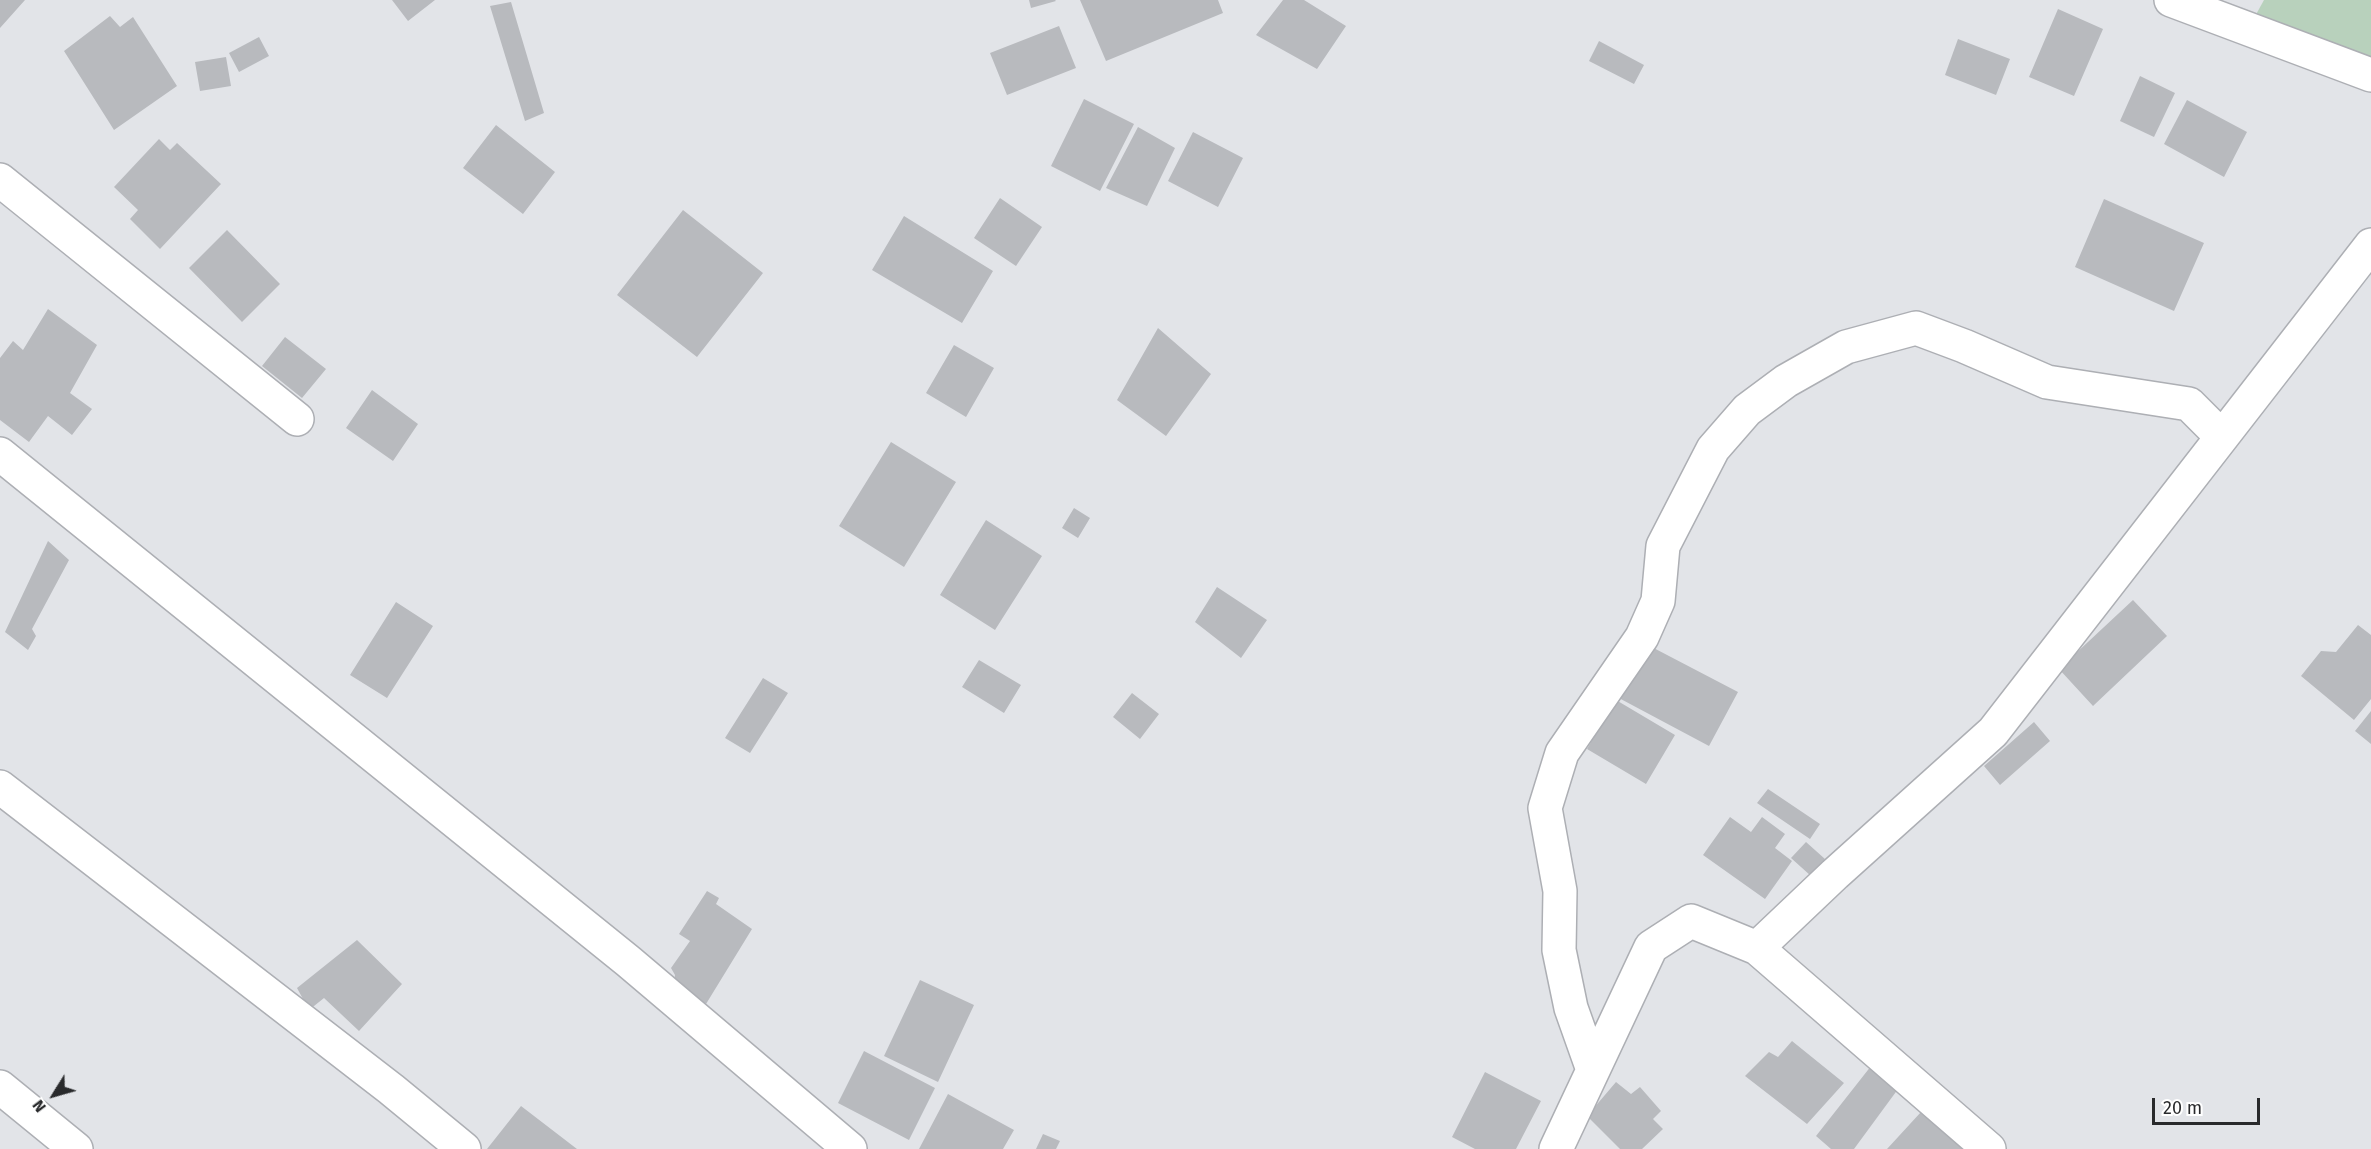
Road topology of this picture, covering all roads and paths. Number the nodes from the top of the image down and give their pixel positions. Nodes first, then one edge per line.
1 (2171, 0) edge
2 (2371, 75) edge
3 (0, 180) edge
4 (2371, 246) edge
5 (297, 419) dead end
6 (2222, 437) junction
7 (0, 454) edge
8 (0, 787) edge
9 (1757, 948) junction
10 (1593, 1070) junction
11 (0, 1087) edge
12 (76, 1149) edge
13 (464, 1149) edge
14 (850, 1149) edge
15 (1556, 1149) edge
16 (1989, 1149) edge

1 - 2 street
3 - 5 street
4 - 6 street
6 - 9 street
6 - 10 street
7 - 14 street
8 - 13 street
9 - 10 street
9 - 16 street
10 - 15 street
11 - 12 street

